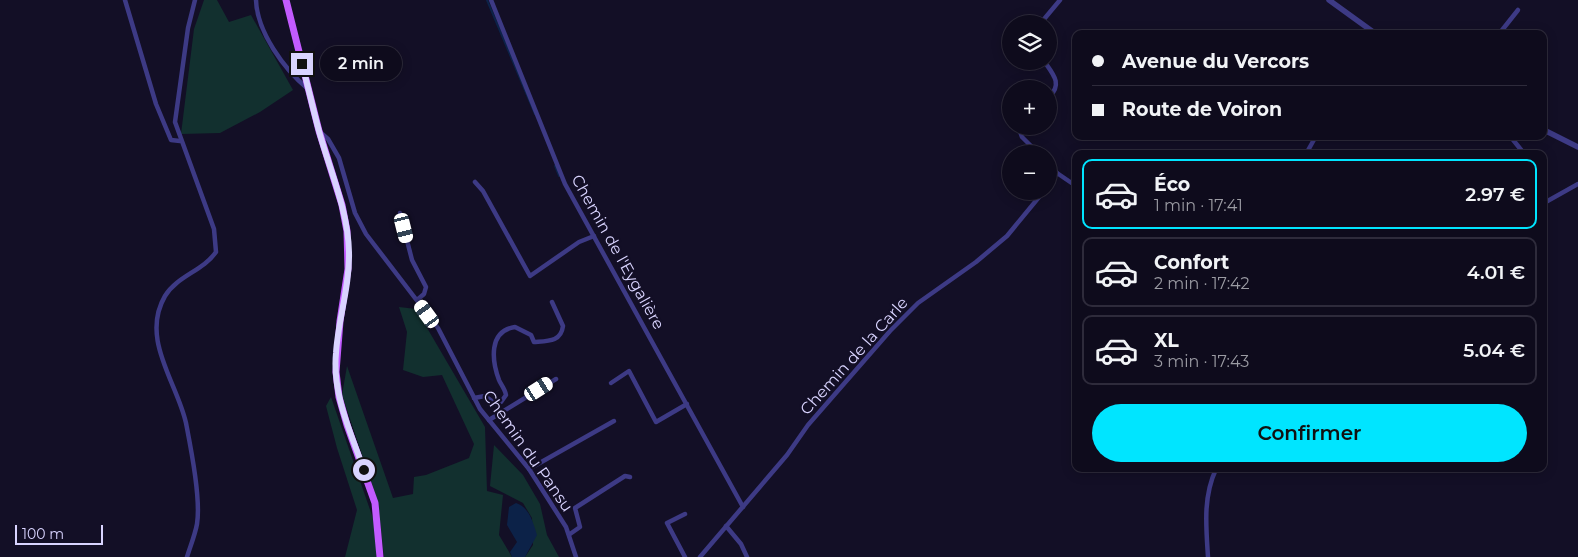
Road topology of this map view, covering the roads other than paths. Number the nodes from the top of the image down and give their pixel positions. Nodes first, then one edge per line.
1 (125, 0) edge
2 (195, 0) edge
3 (256, 0) edge
4 (286, 0) edge
5 (491, 0) edge
6 (1060, 0) edge
7 (1329, 0) edge
8 (1518, 10) dead end
9 (1048, 15) edge
10 (1370, 30) edge
11 (1503, 30) edge
12 (309, 90) junction
13 (319, 131) junction
14 (1547, 132) edge
15 (1021, 135) edge
16 (1513, 140) edge
17 (180, 141) junction
18 (1030, 145) edge
19 (1578, 148) edge
20 (1521, 150) edge
21 (1057, 174) edge
22 (475, 182) dead end
23 (1072, 183) edge
24 (1578, 184) edge
25 (1037, 200) edge
26 (1547, 201) edge
27 (400, 213) dead end
28 (594, 236) junction
29 (417, 300) junction
30 (552, 302) dead end
31 (556, 379) dead end
32 (611, 383) dead end
33 (474, 398) junction
34 (687, 404) junction
35 (489, 420) junction
36 (614, 421) dead end
37 (529, 469) junction
38 (1214, 472) edge
39 (630, 477) dead end
40 (743, 507) junction
41 (684, 514) dead end
42 (726, 526) junction
43 (570, 534) junction
44 (186, 557) edge
45 (380, 557) edge
46 (576, 557) edge
47 (685, 557) edge
48 (700, 557) edge
49 (746, 557) edge
50 (1208, 557) edge

1 - 17 street
2 - 17 street
3 - 12 street
4 - 12 main road
5 - 28 street, Chemin de l'Eygalière
6 - 9 street
7 - 10 street
8 - 11 street
12 - 13 main road
13 - 29 street, Chemin du Pansu
13 - 45 main road
14 - 19 street
15 - 18 street
16 - 20 street
17 - 44 street
21 - 23 street
22 - 28 street
24 - 26 street
25 - 40 street, Chemin de la Carle
27 - 29 street
28 - 34 street, Chemin de l'Eygalière
29 - 33 street, Chemin du Pansu
30 - 33 street
31 - 35 street
32 - 34 street
33 - 35 street, Chemin du Pansu
34 - 40 street, Chemin de l'Eygalière
35 - 37 street, Chemin du Pansu
36 - 37 street
37 - 43 street, Chemin du Pansu
38 - 50 street
39 - 43 street
40 - 42 street, Chemin de la Carle
41 - 47 street
42 - 48 street, Chemin de la Carle
42 - 49 street
43 - 46 street, Chemin du Pansu

